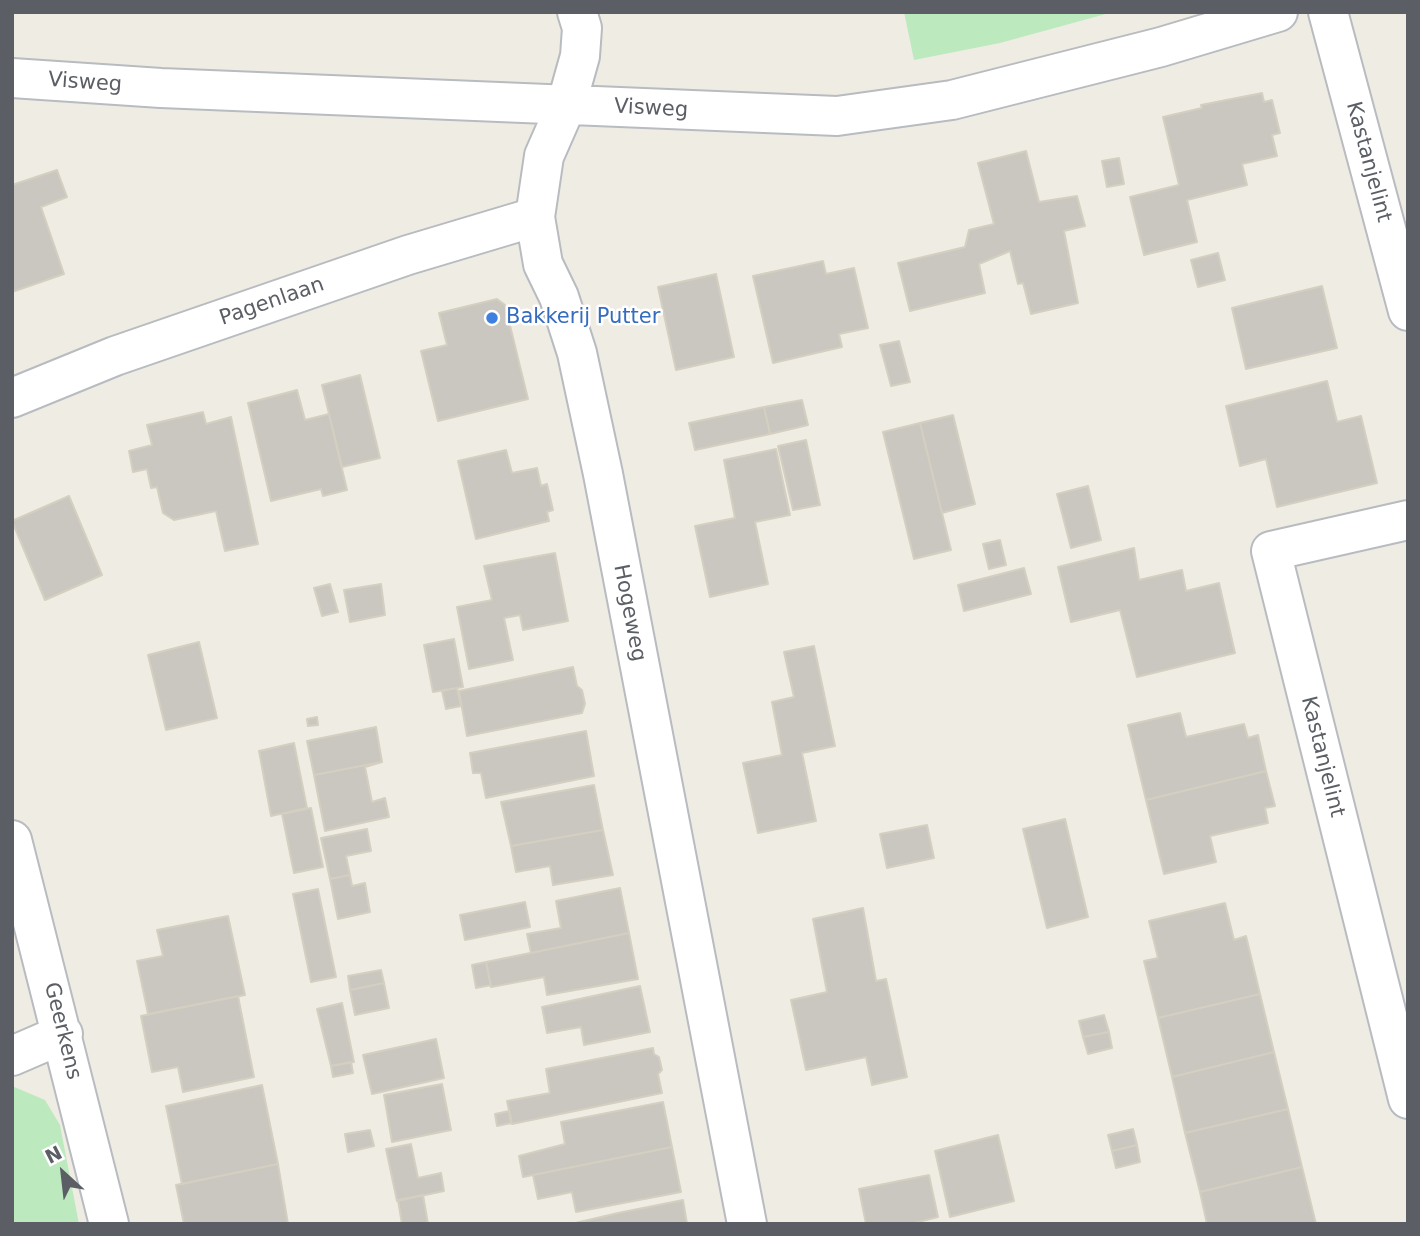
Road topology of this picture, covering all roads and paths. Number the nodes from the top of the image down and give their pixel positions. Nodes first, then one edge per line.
1 (578, 12) edge
2 (1278, 12) edge
3 (1328, 12) edge
4 (12, 78) edge
5 (566, 106) junction
6 (535, 217) junction
7 (1408, 312) edge
8 (12, 398) edge
9 (1408, 520) edge
10 (12, 840) edge
11 (63, 1034) junction
12 (12, 1056) edge
13 (1408, 1099) edge
14 (109, 1224) edge
15 (747, 1224) edge

1 - 5 street, Hogeweg
2 - 5 street, Visweg
3 - 7 street, Kastanjelint
4 - 5 street, Visweg
5 - 6 street, Hogeweg
6 - 8 street, Pagenlaan
6 - 15 street, Hogeweg
9 - 13 street, Kastanjelint
10 - 11 street, Geerkens
11 - 12 street
11 - 14 street, Geerkens

